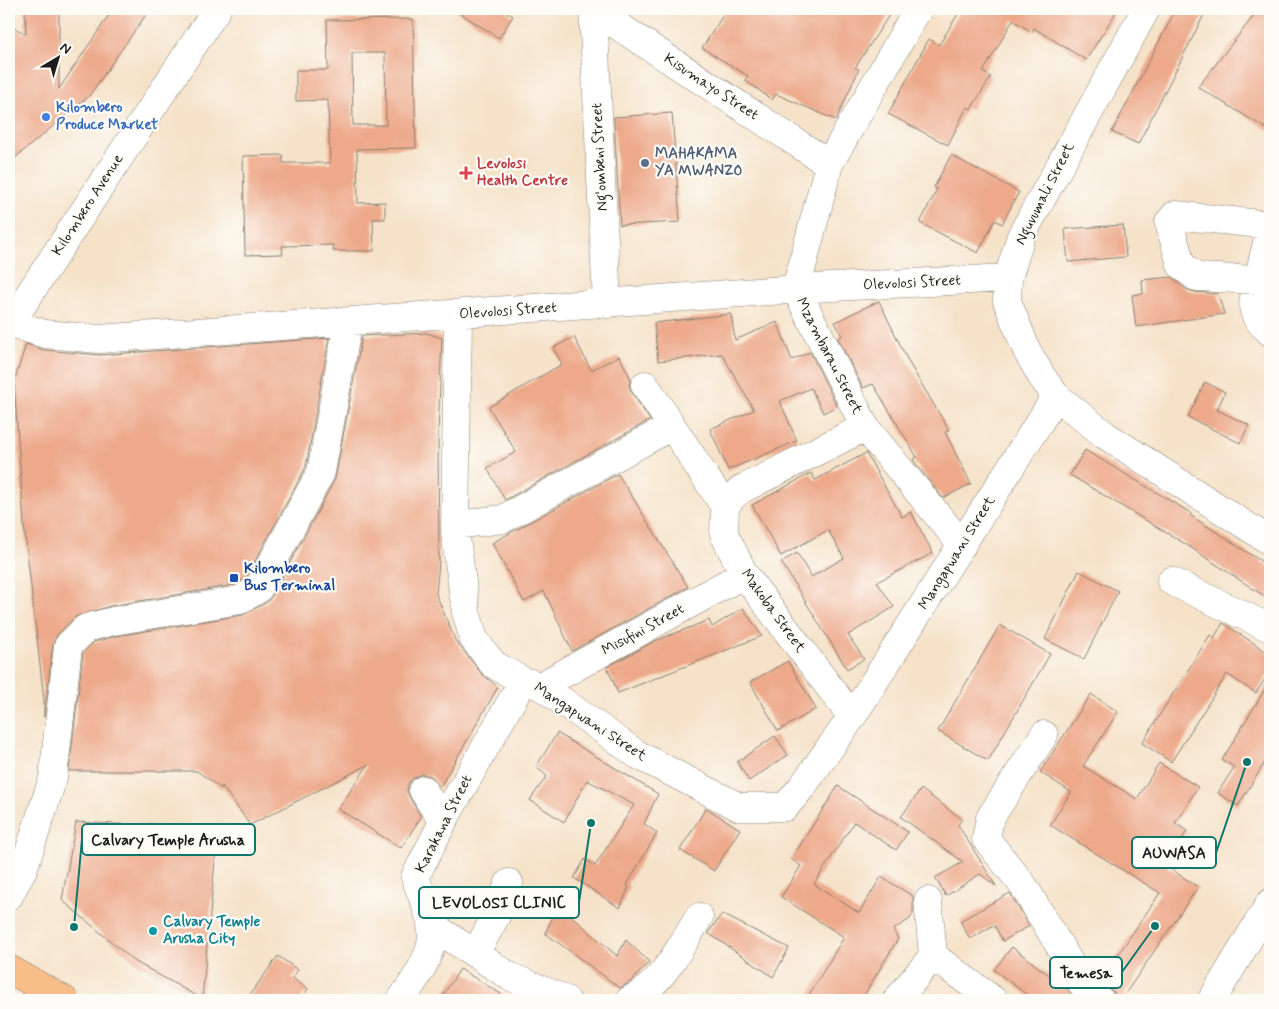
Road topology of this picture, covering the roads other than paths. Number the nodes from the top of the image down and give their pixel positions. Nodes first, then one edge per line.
1 (217, 9) edge
2 (593, 9) edge
3 (918, 9) edge
4 (1146, 9) edge
5 (829, 164) junction
6 (1008, 278) junction
7 (1264, 283) edge
8 (796, 289) junction
9 (607, 304) junction
10 (458, 315) junction
11 (348, 323) junction
12 (10, 324) edge
13 (1270, 332) edge
14 (645, 385) dead end
15 (1056, 396) junction
16 (672, 426) junction
17 (865, 426) junction
18 (725, 507) junction
19 (455, 525) junction
20 (1270, 541) edge
21 (962, 545) junction
22 (744, 574) junction
23 (1171, 581) dead end
24 (1270, 628) edge
25 (532, 684) junction
26 (852, 717) junction
27 (1044, 735) dead end
28 (423, 790) dead end
29 (443, 822) junction
30 (510, 883) dead end
31 (9, 896) edge
32 (928, 901) dead end
33 (1270, 906) edge
34 (699, 917) dead end
35 (431, 924) junction
36 (476, 952) junction
37 (933, 956) junction
38 (9, 969) edge
39 (64, 1000) edge
40 (401, 1000) edge
41 (566, 1000) edge
42 (630, 1000) edge
43 (897, 1000) edge
44 (993, 1000) edge
45 (1100, 1000) edge
46 (1212, 1000) edge

1 - 12 street, Kilombero Avenue
2 - 5 street, Kisumayo Street
2 - 9 street, Ng'ombeni Street
3 - 5 street, Mzambarau Street
4 - 6 street, Nguvumali Street
5 - 8 street, Mzambarau Street
6 - 8 street, Olevolosi Street
6 - 15 street, Nguvumali Street
7 - 13 street
8 - 9 street, Olevolosi Street
8 - 17 street, Mzambarau Street
9 - 10 street, Olevolosi Street
10 - 11 street, Olevolosi Street
10 - 19 street, Mangapwani Street
11 - 12 street, Olevolosi Street
11 - 31 street
14 - 16 street
15 - 20 street, Nguvumali Street
15 - 21 street, Mangapwani Street
16 - 18 street
16 - 19 street
17 - 18 street
17 - 21 street, Mzambarau Street
18 - 22 street, Makoba Street
19 - 25 street, Mangapwani Street
21 - 26 street, Mangapwani Street
22 - 25 street, Misufini Street
22 - 26 street, Makoba Street
23 - 24 street
25 - 26 street, Mangapwani Street
25 - 29 street, Karakana Street
27 - 45 street
28 - 29 street
29 - 35 street, Karakana Street
30 - 36 street
32 - 37 street
33 - 46 street
34 - 42 street
35 - 36 street
35 - 40 street, Karakana Street
36 - 41 street
37 - 43 street
37 - 44 street
38 - 39 main road

